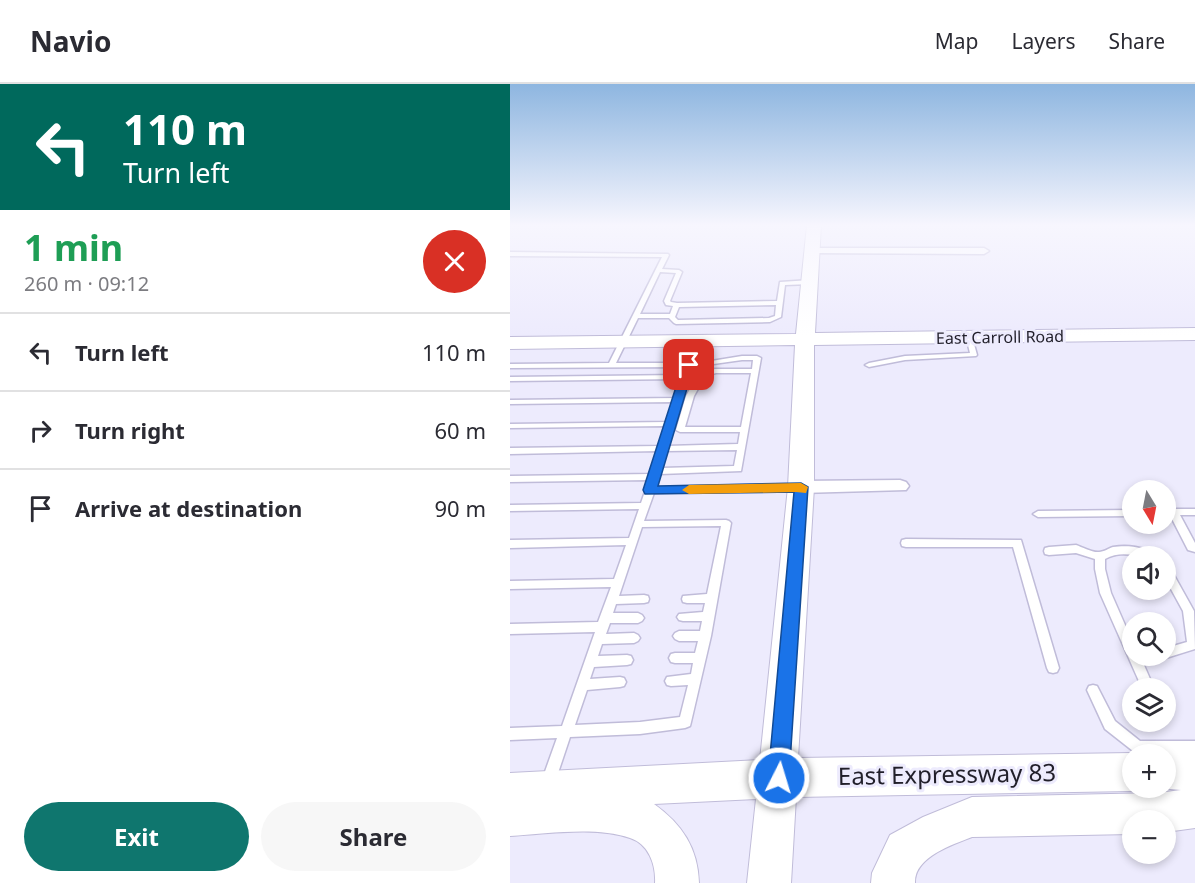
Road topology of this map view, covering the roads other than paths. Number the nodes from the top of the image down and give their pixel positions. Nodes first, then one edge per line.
1 (663, 262) edge
2 (812, 262) edge
3 (659, 270) junction
4 (811, 282) junction
5 (779, 303) junction
6 (677, 305) junction
7 (636, 316) junction
8 (673, 316) junction
9 (1195, 334) edge
10 (969, 337) junction
11 (806, 339) junction
12 (624, 341) junction
13 (510, 343) edge
14 (611, 365) junction
15 (689, 365) junction
16 (869, 365) dead end
17 (510, 366) edge
18 (755, 371) junction
19 (685, 377) junction
20 (510, 379) edge
21 (677, 400) junction
22 (510, 402) edge
23 (510, 426) edge
24 (669, 427) junction
25 (744, 429) junction
26 (680, 430) junction
27 (741, 447) junction
28 (662, 448) junction
29 (510, 450) edge
30 (656, 474) junction
31 (510, 479) edge
32 (900, 486) dead end
33 (801, 487) junction
34 (650, 490) junction
35 (644, 506) junction
36 (510, 508) edge
37 (1176, 512) edge
38 (1195, 512) edge
39 (1122, 513) edge
40 (1038, 514) dead end
41 (1176, 523) edge
42 (638, 524) junction
43 (632, 541) junction
44 (906, 543) dead end
45 (510, 544) edge
46 (1195, 548) edge
47 (1049, 551) dead end
48 (1122, 551) edge
49 (1100, 557) junction
50 (618, 583) junction
51 (510, 585) edge
52 (1176, 589) edge
53 (712, 598) junction
54 (644, 599) dead end
55 (687, 599) dead end
56 (612, 600) junction
57 (708, 616) junction
58 (683, 617) dead end
59 (638, 618) dead end
60 (604, 622) junction
61 (1122, 628) edge
62 (510, 629) edge
63 (679, 636) dead end
64 (705, 636) junction
65 (634, 638) dead end
66 (598, 639) junction
67 (1176, 651) edge
68 (675, 658) dead end
69 (700, 658) junction
70 (627, 660) dead end
71 (590, 662) junction
72 (1053, 668) dead end
73 (696, 679) junction
74 (671, 681) dead end
75 (620, 682) dead end
76 (582, 685) junction
77 (1093, 690) dead end
78 (566, 731) junction
79 (510, 734) edge
80 (1195, 747) edge
81 (1176, 771) edge
82 (1195, 771) edge
83 (1122, 772) edge
84 (779, 778) junction
85 (528, 792) edge
86 (1195, 808) edge
87 (510, 816) edge
88 (677, 883) edge
89 (769, 883) edge
90 (893, 883) edge

1 - 3 lane
2 - 4 street
3 - 6 lane
3 - 7 lane
4 - 5 lane
4 - 11 street
5 - 6 lane
5 - 8 lane
6 - 8 lane
7 - 8 lane
7 - 12 lane
9 - 10 street, East Carroll Road
10 - 11 street, East Carroll Road
10 - 16 lane
11 - 12 street, East Carroll Road
11 - 33 street
12 - 13 street, East Carroll Road
12 - 14 lane
14 - 15 lane
14 - 17 lane
15 - 18 lane
15 - 19 lane
18 - 25 lane
18 - 26 lane
19 - 20 lane
19 - 21 lane
21 - 22 lane
21 - 24 lane
23 - 24 lane
24 - 26 lane
24 - 28 lane
25 - 26 lane
25 - 27 lane
27 - 28 lane
27 - 30 lane
28 - 29 lane
28 - 30 lane
30 - 31 lane
30 - 34 lane
32 - 33 street
33 - 34 lane
33 - 84 street
34 - 35 lane
35 - 36 lane
35 - 42 lane
37 - 38 lane
39 - 40 lane
41 - 46 lane
42 - 43 lane
42 - 53 lane
43 - 45 lane
43 - 50 lane
44 - 72 lane
47 - 49 lane
48 - 49 lane
49 - 61 lane
50 - 51 lane
50 - 56 lane
52 - 67 lane
53 - 55 lane
53 - 57 lane
54 - 56 lane
56 - 60 lane
57 - 58 lane
57 - 64 lane
59 - 60 lane
60 - 62 lane
60 - 66 lane
63 - 64 lane
64 - 69 lane
65 - 66 lane
66 - 71 lane
68 - 69 lane
69 - 73 lane
70 - 71 lane
71 - 76 lane
73 - 74 lane
73 - 78 lane
75 - 76 lane
76 - 78 lane
77 - 80 lane
78 - 79 lane
78 - 85 lane
81 - 82 street
83 - 84 street, East Expressway 83
84 - 85 street, East Expressway 83
84 - 89 street
86 - 90 street
87 - 88 street

